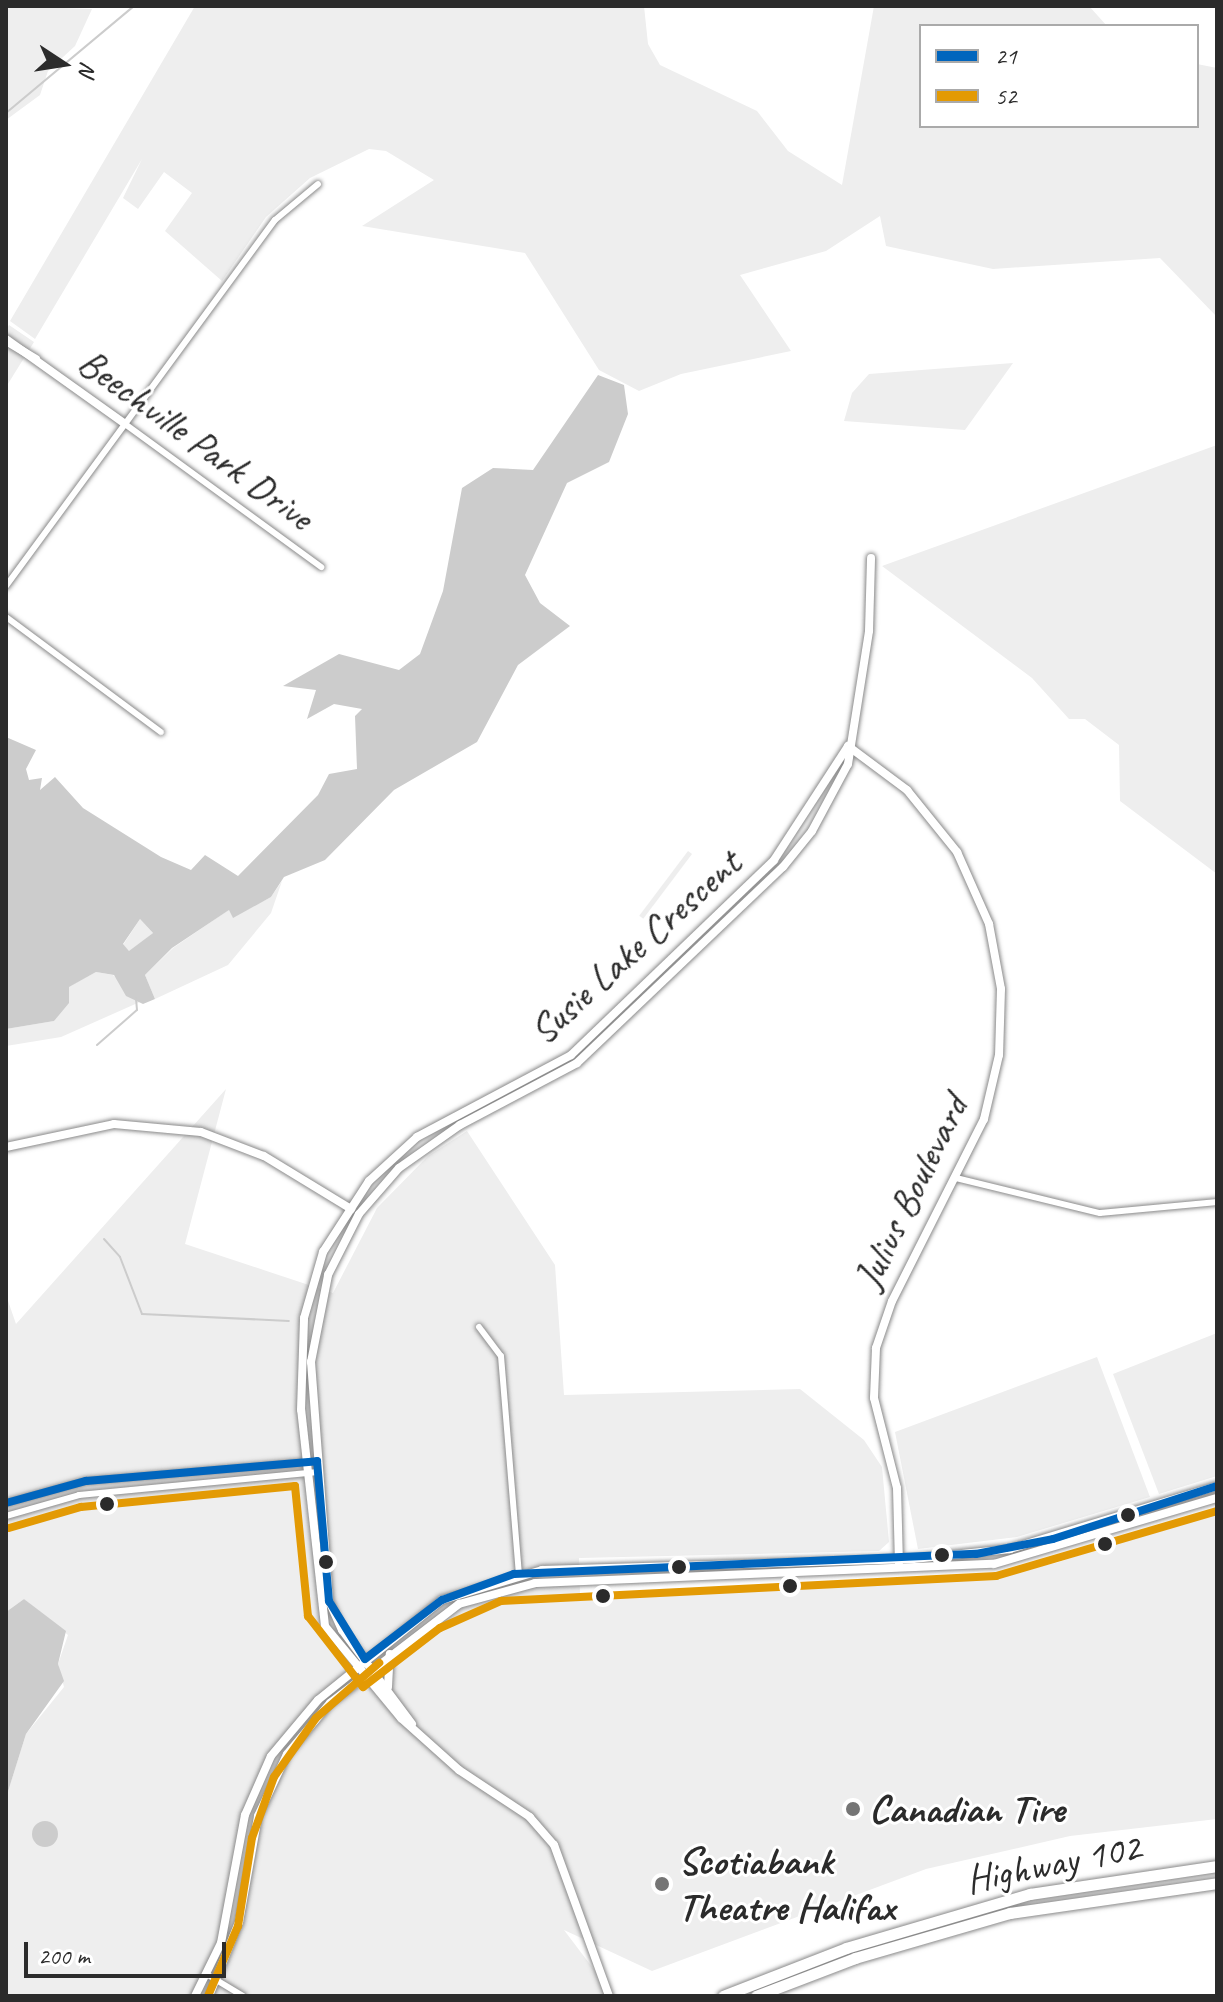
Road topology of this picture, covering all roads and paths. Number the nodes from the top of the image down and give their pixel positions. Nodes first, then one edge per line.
1 (318, 184) dead end
2 (311, 190) junction
3 (318, 198) dead end
4 (6, 340) edge
5 (125, 424) junction
6 (871, 558) dead end
7 (321, 567) dead end
8 (6, 586) edge
9 (6, 617) edge
10 (161, 732) dead end
11 (848, 746) junction
12 (6, 1147) edge
13 (956, 1178) junction
14 (1217, 1202) edge
15 (349, 1207) junction
16 (359, 1214) junction
17 (479, 1327) dead end
18 (317, 1461) junction
19 (305, 1462) junction
20 (318, 1472) junction
21 (306, 1473) junction
22 (1217, 1486) edge
23 (1217, 1498) edge
24 (6, 1503) edge
25 (6, 1516) edge
26 (899, 1560) junction
27 (713, 1565) junction
28 (899, 1572) junction
29 (519, 1573) junction
30 (713, 1576) junction
31 (520, 1585) junction
32 (391, 1653) junction
33 (365, 1659) junction
34 (356, 1666) junction
35 (367, 1672) junction
36 (392, 1695) junction
37 (417, 1731) junction
38 (252, 1796) junction
39 (263, 1801) junction
40 (1217, 1859) edge
41 (1217, 1866) edge
42 (1217, 1884) edge
43 (1030, 1894) junction
44 (208, 1975) junction
45 (217, 1980) junction
46 (195, 1996) edge
47 (209, 1996) edge
48 (243, 1996) edge
49 (609, 1996) edge
50 (723, 1996) edge
51 (756, 1996) edge

1 - 2 street
2 - 3 street
2 - 5 street
4 - 5 street, Beechville Park Drive
5 - 7 street, Beechville Park Drive
5 - 8 street
6 - 11 street, Susie Lake Crescent
9 - 10 street
11 - 13 street, Julius Boulevard
11 - 15 street, Susie Lake Crescent
11 - 16 street, Susie Lake Crescent
12 - 15 street
13 - 14 street
13 - 26 street, Julius Boulevard
15 - 16 street
15 - 19 street, Susie Lake Crescent
16 - 18 street, Susie Lake Crescent
17 - 29 street
18 - 19 street
18 - 20 street, Susie Lake Crescent
19 - 21 street, Susie Lake Crescent
19 - 24 street
20 - 21 street
20 - 33 street, Susie Lake Crescent
21 - 25 street
21 - 34 street, Susie Lake Crescent
22 - 26 street
23 - 28 street
26 - 27 street
26 - 28 street, Julius Boulevard
27 - 29 street
27 - 30 street
28 - 30 street
29 - 31 street
29 - 33 street
30 - 31 street
31 - 32 street
32 - 35 street
32 - 36 street
33 - 34 street
33 - 35 street, Susie Lake Crescent
34 - 35 street, Susie Lake Crescent
34 - 38 street
35 - 36 street
35 - 37 street
35 - 39 street
36 - 37 street
37 - 49 street
38 - 39 street
38 - 44 street
39 - 45 street
40 - 43 highway
41 - 43 highway, Highway 102
42 - 51 highway, Highway 102
43 - 50 highway, Highway 102
44 - 45 street
44 - 46 street
45 - 47 street
45 - 48 street

